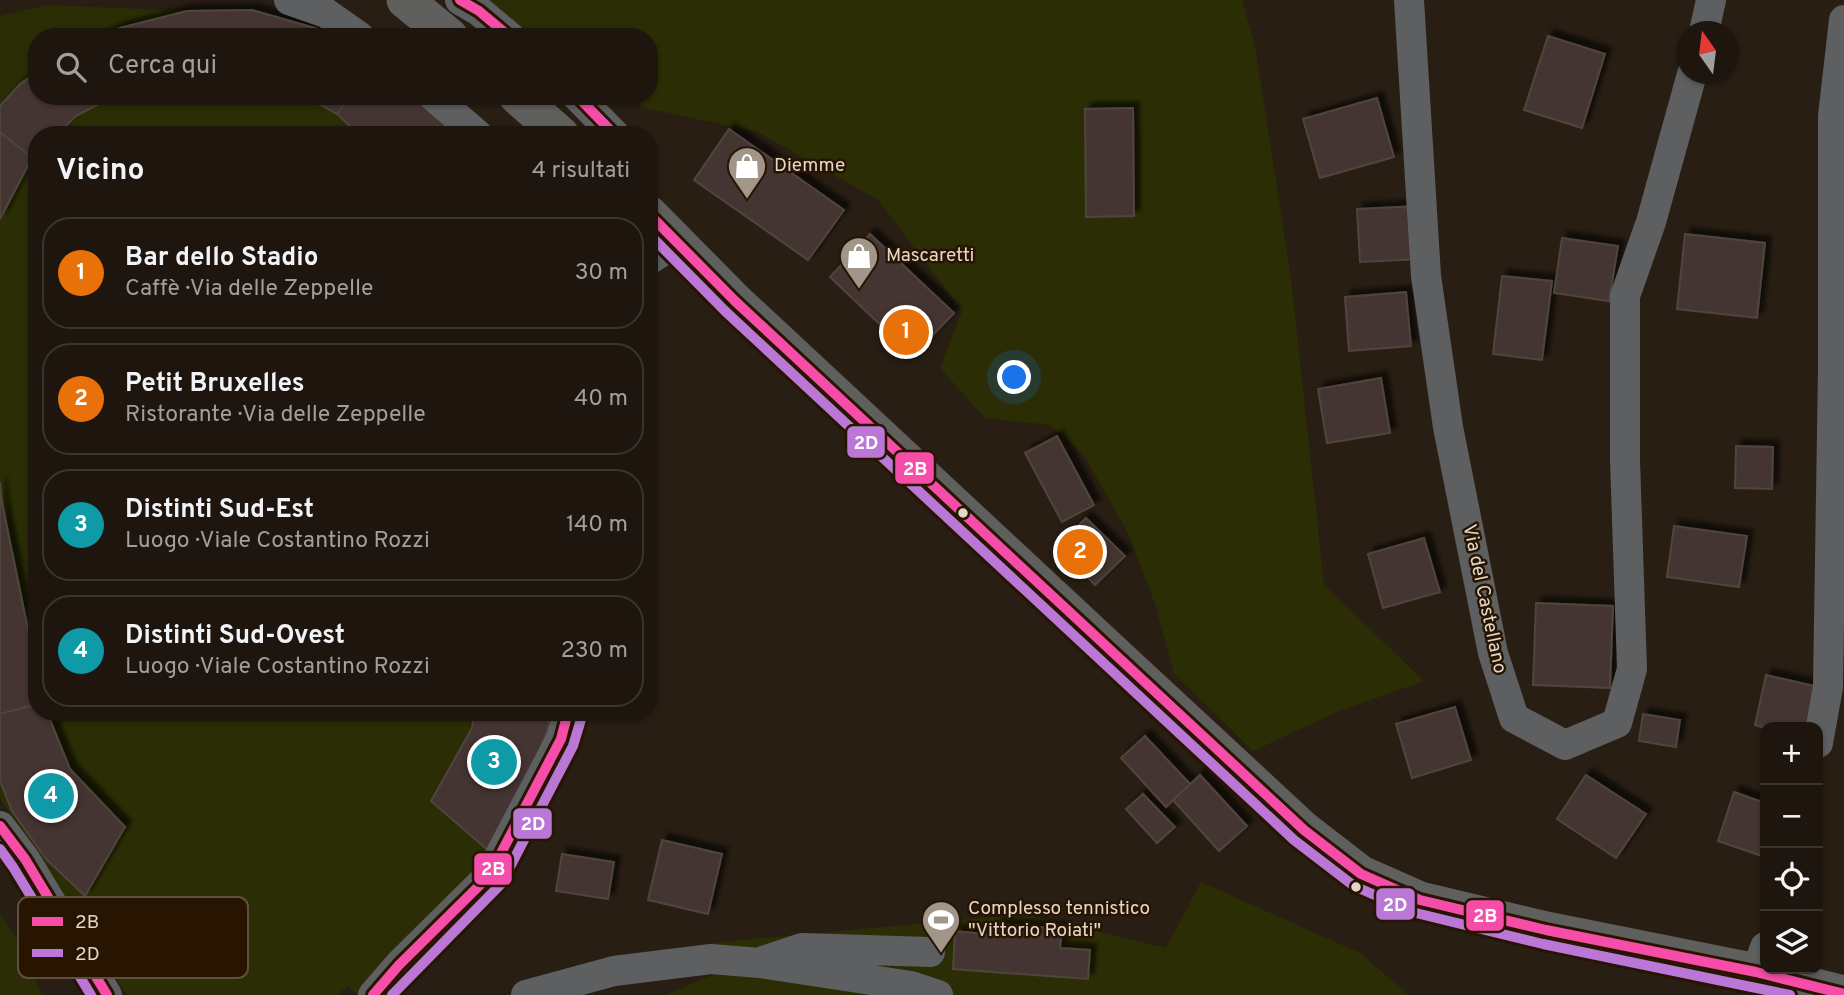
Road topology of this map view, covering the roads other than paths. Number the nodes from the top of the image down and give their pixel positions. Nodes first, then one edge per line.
1 (289, 0) edge
2 (405, 0) edge
3 (460, 0) edge
4 (1409, 0) edge
5 (1711, 0) edge
6 (1844, 20) edge
7 (1706, 21) edge
8 (347, 28) edge
9 (439, 28) edge
10 (499, 28) edge
11 (1689, 84) edge
12 (443, 105) edge
13 (527, 105) edge
14 (586, 105) edge
15 (468, 126) edge
16 (551, 126) edge
17 (606, 126) edge
18 (663, 251) edge
19 (566, 721) edge
20 (1822, 722) edge
21 (0, 825) edge
22 (48, 897) edge
23 (930, 952) dead end
24 (1760, 960) edge
25 (760, 962) junction
26 (1795, 974) edge
27 (97, 978) edge
28 (1844, 994) edge
29 (107, 995) edge
30 (373, 995) edge
31 (526, 995) edge
32 (938, 995) edge

1 - 8 street
2 - 9 main road
3 - 10 street
4 - 11 street, Via del Castellano
5 - 7 street
6 - 20 street
12 - 15 street
13 - 16 main road
14 - 17 street
18 - 24 main road
19 - 30 street
21 - 22 street
23 - 25 street
25 - 31 street
25 - 32 street
26 - 28 main road
27 - 29 street

